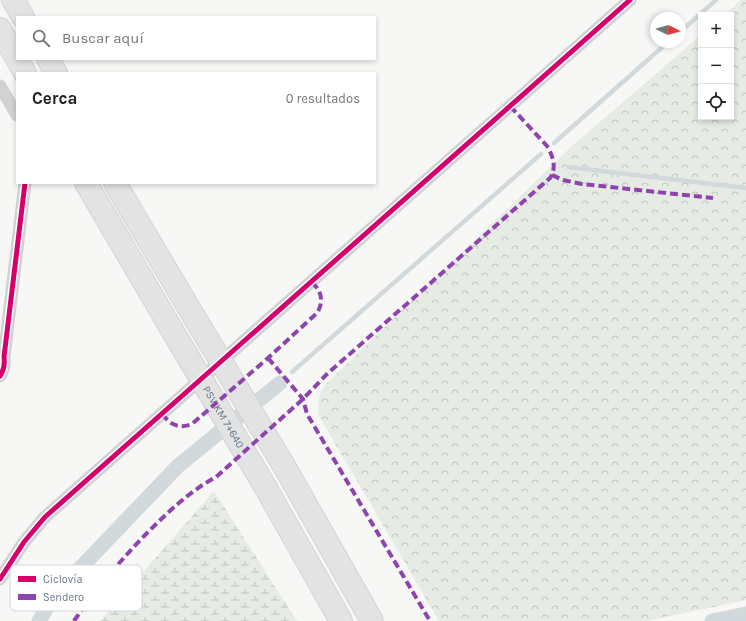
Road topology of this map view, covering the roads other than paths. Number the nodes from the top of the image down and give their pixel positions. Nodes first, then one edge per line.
1 (13, 0) edge
2 (630, 0) edge
3 (22, 16) edge
4 (0, 29) edge
5 (16, 57) edge
6 (18, 60) edge
7 (49, 60) edge
8 (24, 72) edge
9 (55, 72) edge
10 (0, 86) edge
11 (16, 113) edge
12 (25, 184) edge
13 (87, 184) edge
14 (116, 184) edge
15 (0, 376) edge
16 (0, 579) edge
17 (341, 621) edge
18 (372, 621) edge

1 - 3 highway
2 - 16 street
4 - 5 highway
6 - 8 highway
7 - 9 highway
10 - 11 street
12 - 15 street
13 - 17 highway, PSV KM 7+640, bridge
14 - 18 highway, bridge

